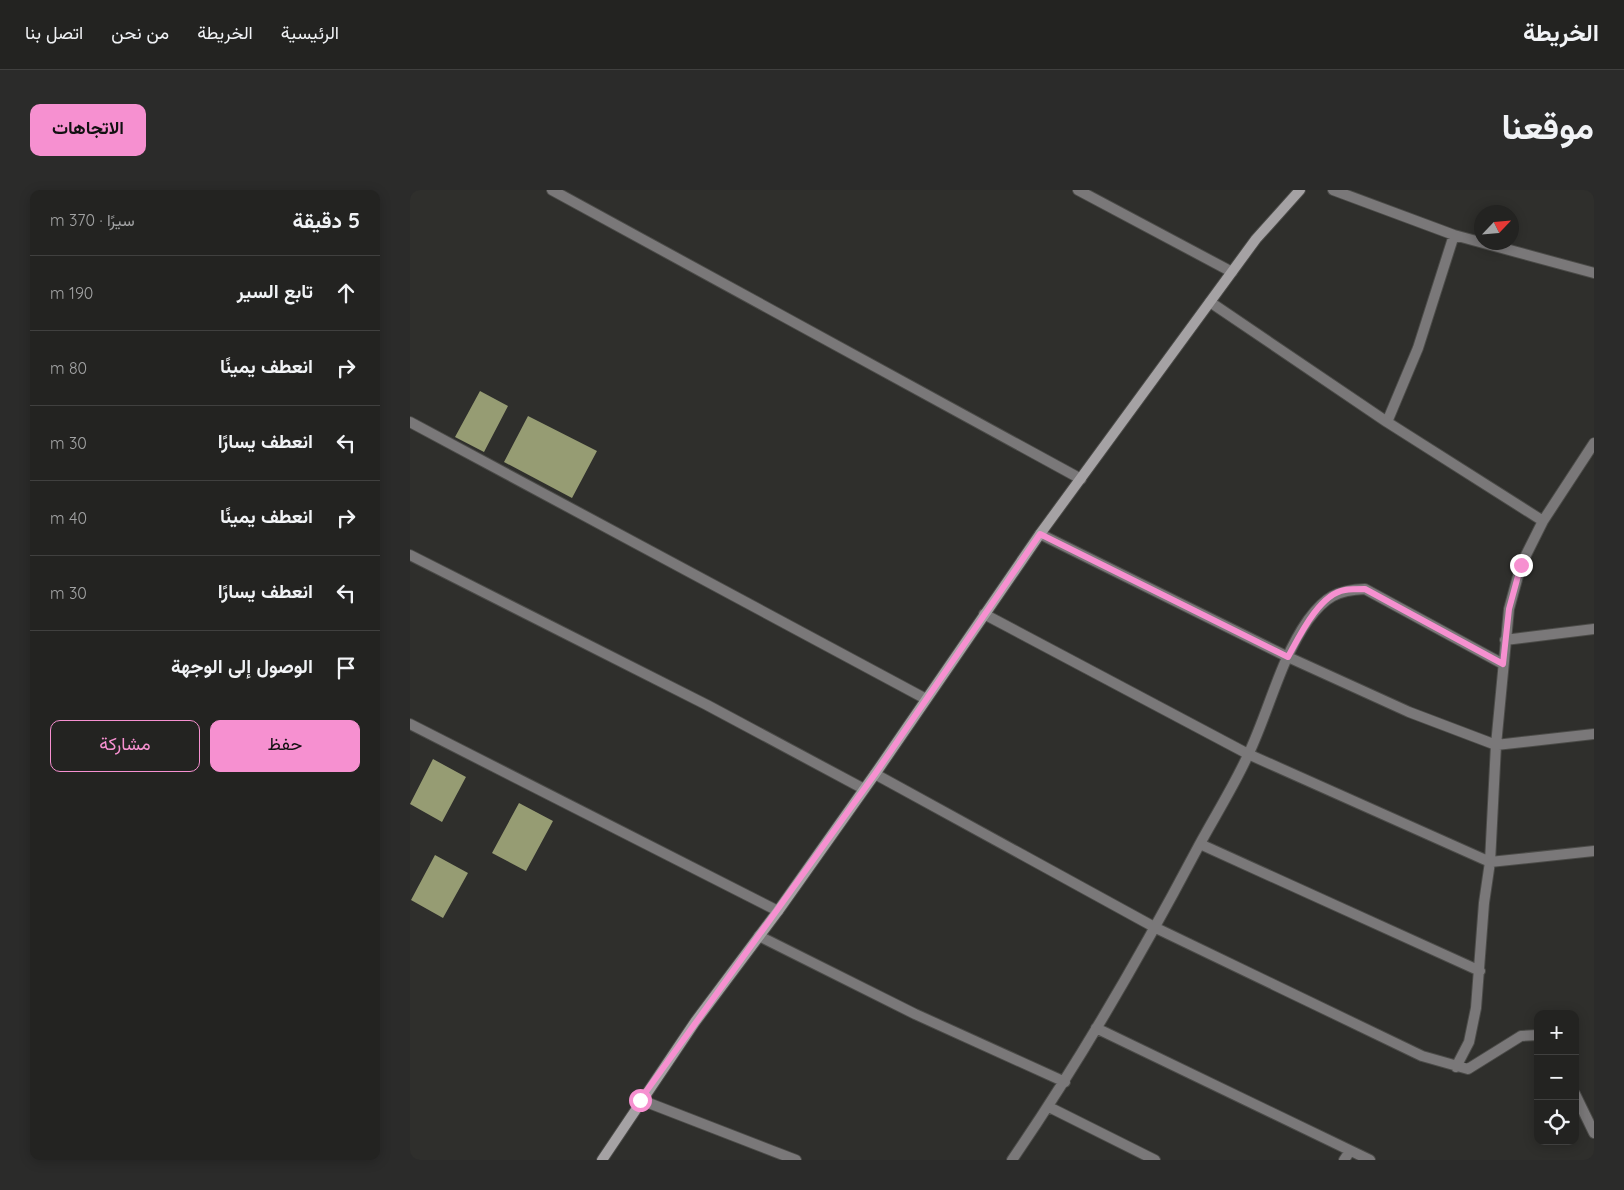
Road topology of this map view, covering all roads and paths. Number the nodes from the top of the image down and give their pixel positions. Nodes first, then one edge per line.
1 (552, 190) edge
2 (1078, 190) edge
3 (1300, 190) edge
4 (1333, 190) edge
5 (1454, 235) junction
6 (1232, 272) junction
7 (1594, 274) edge
8 (1210, 302) junction
9 (410, 422) edge
10 (1387, 422) junction
11 (1594, 443) edge
12 (1080, 479) junction
13 (1543, 521) junction
14 (1040, 534) junction
15 (410, 555) edge
16 (984, 614) junction
17 (1594, 629) edge
18 (1505, 640) junction
19 (1288, 657) junction
20 (1503, 664) junction
21 (926, 700) junction
22 (410, 724) edge
23 (1594, 734) edge
24 (1496, 745) junction
25 (1248, 754) junction
26 (875, 774) junction
27 (864, 789) junction
28 (1200, 844) junction
29 (1594, 851) edge
30 (1490, 862) junction
31 (778, 911) junction
32 (1156, 928) junction
33 (759, 936) junction
34 (1480, 971) junction
35 (1096, 1028) junction
36 (1534, 1035) edge
37 (1456, 1067) junction
38 (1065, 1082) junction
39 (640, 1100) junction
40 (1578, 1100) edge
41 (1049, 1107) junction
42 (1594, 1133) edge
43 (1347, 1156) edge
44 (602, 1160) edge
45 (796, 1160) edge
46 (1012, 1160) edge
47 (1155, 1160) edge
48 (1370, 1160) edge

1 - 12 street
2 - 6 street
3 - 6 main road
4 - 5 street
5 - 7 street
5 - 10 street
6 - 8 main road
8 - 10 street
8 - 12 main road
9 - 21 street
10 - 13 street
11 - 13 street
12 - 14 main road
13 - 18 street
14 - 16 main road
14 - 19 street
15 - 27 street
16 - 21 main road
16 - 25 street
17 - 18 street
18 - 20 street
19 - 20 street
19 - 24 street
19 - 25 street
20 - 24 street
21 - 26 main road
22 - 31 street
23 - 24 street
24 - 30 street
25 - 28 street
25 - 30 street
26 - 27 main road
26 - 32 street
27 - 31 main road
28 - 32 street
28 - 34 street
29 - 30 street
30 - 34 street
31 - 33 main road
32 - 35 street
32 - 37 street
33 - 38 street
33 - 39 main road
34 - 37 street
35 - 38 street
35 - 43 street
36 - 37 street
38 - 41 street
39 - 44 main road
39 - 45 street
40 - 42 street
41 - 46 street
41 - 47 street
43 - 48 street

